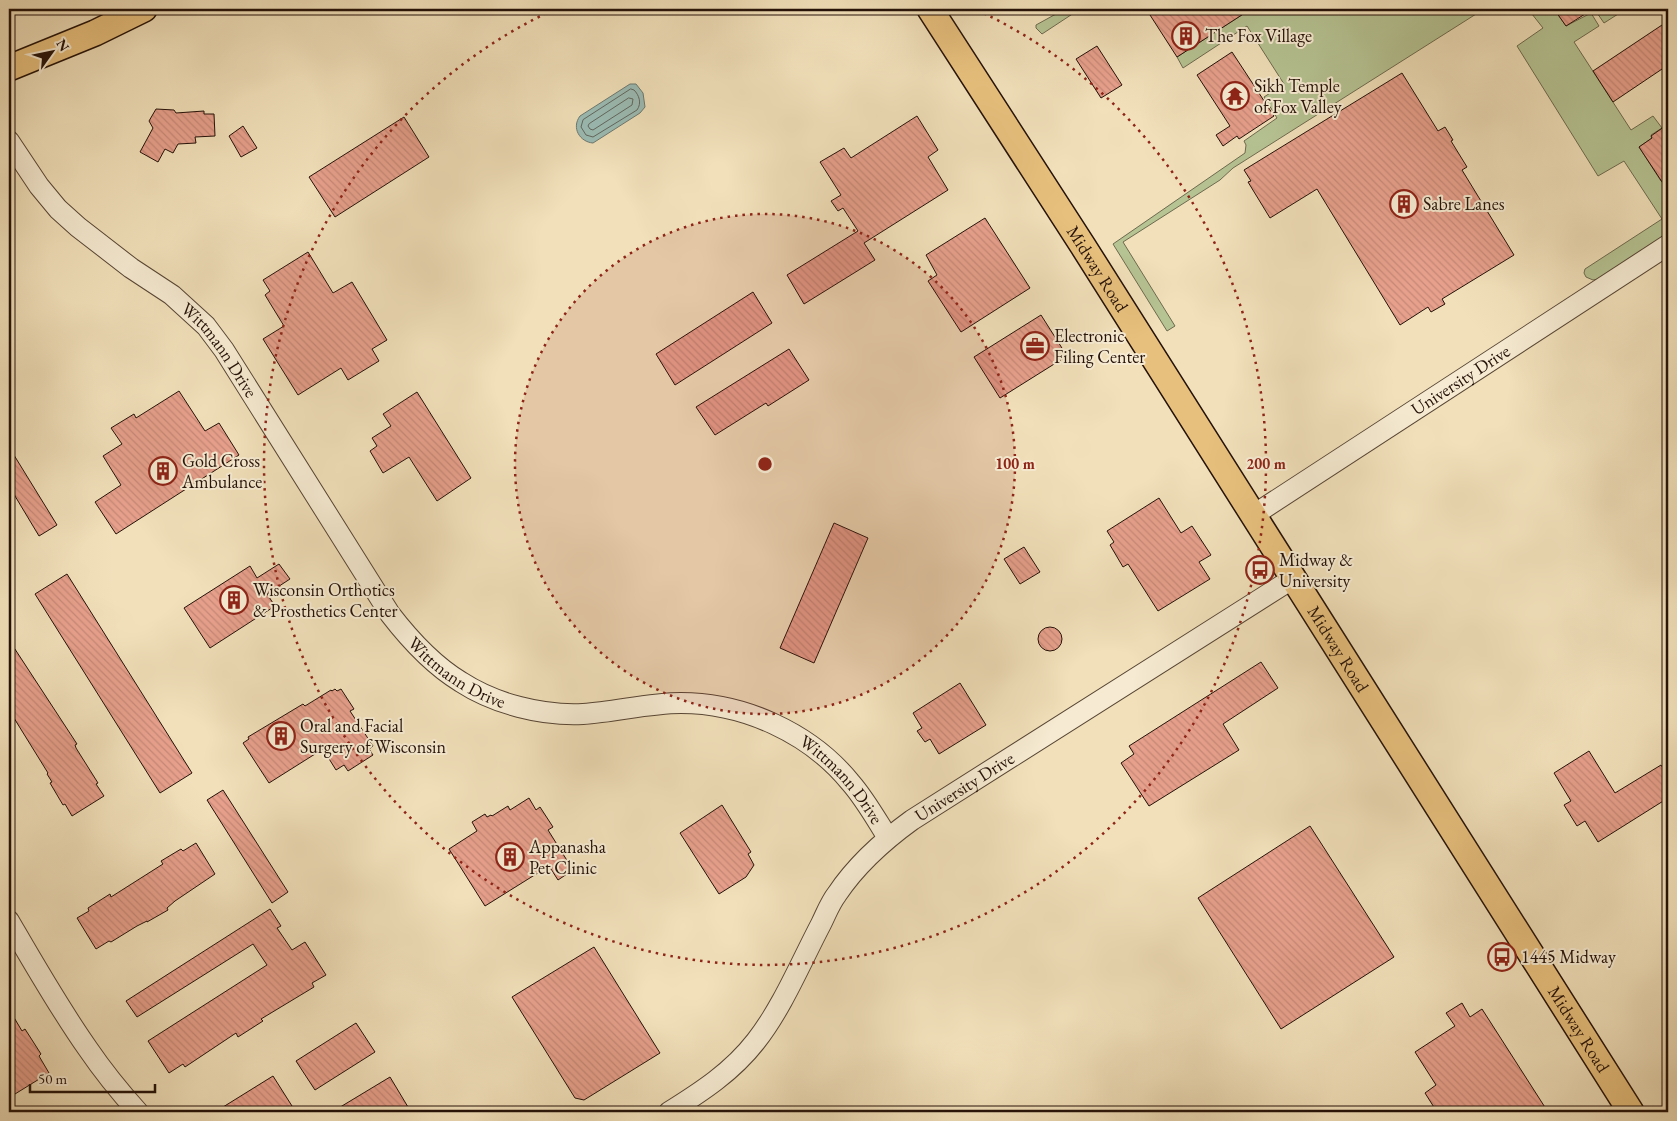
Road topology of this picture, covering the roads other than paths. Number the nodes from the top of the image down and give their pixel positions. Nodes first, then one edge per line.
1 (144, 9) edge
2 (930, 9) edge
3 (9, 68) edge
4 (9, 141) edge
5 (1668, 245) edge
6 (1252, 516) junction
7 (1292, 578) junction
8 (888, 838) junction
9 (9, 921) edge
10 (138, 1112) edge
11 (668, 1112) edge
12 (1630, 1112) edge

1 - 3 main road
2 - 6 main road, Midway Road
4 - 8 street, Wittmann Drive
5 - 6 street, University Drive
6 - 7 main road, Midway Road
7 - 8 street, University Drive
7 - 12 main road, Midway Road
8 - 11 street, University Drive
9 - 10 street

